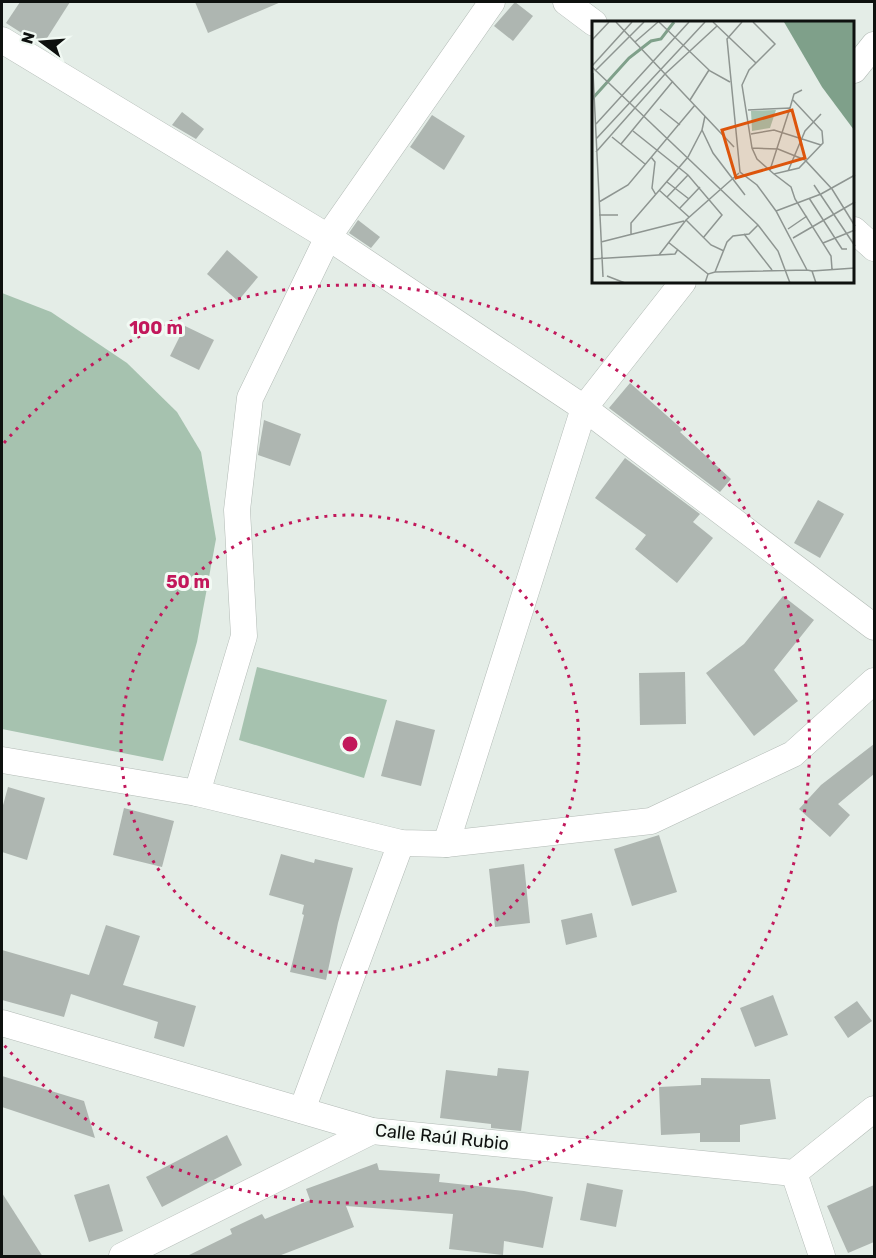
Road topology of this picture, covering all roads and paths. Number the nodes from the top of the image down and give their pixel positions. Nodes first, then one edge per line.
1 (492, 2) edge
2 (566, 2) edge
3 (592, 22) edge
4 (2, 40) edge
5 (874, 45) edge
6 (855, 69) edge
7 (855, 231) edge
8 (328, 237) junction
9 (874, 248) edge
10 (682, 284) edge
11 (584, 408) junction
12 (874, 627) edge
13 (874, 681) edge
14 (2, 760) edge
15 (197, 793) junction
16 (401, 843) junction
17 (446, 844) junction
18 (2, 1023) edge
19 (874, 1109) edge
20 (302, 1110) junction
21 (372, 1131) junction
22 (794, 1173) junction
23 (122, 1257) edge
24 (822, 1257) edge

1 - 8 street
2 - 3 street
4 - 8 street
5 - 6 street
7 - 9 street
8 - 11 street
8 - 15 street
10 - 11 street
11 - 12 street
11 - 17 street
13 - 17 street
14 - 15 street
15 - 16 street
16 - 17 street
16 - 20 street
18 - 20 street, Calle Raúl Rubio
19 - 22 street
20 - 21 street, Calle Raúl Rubio
21 - 22 street, Calle Raúl Rubio
21 - 23 street
22 - 24 street

